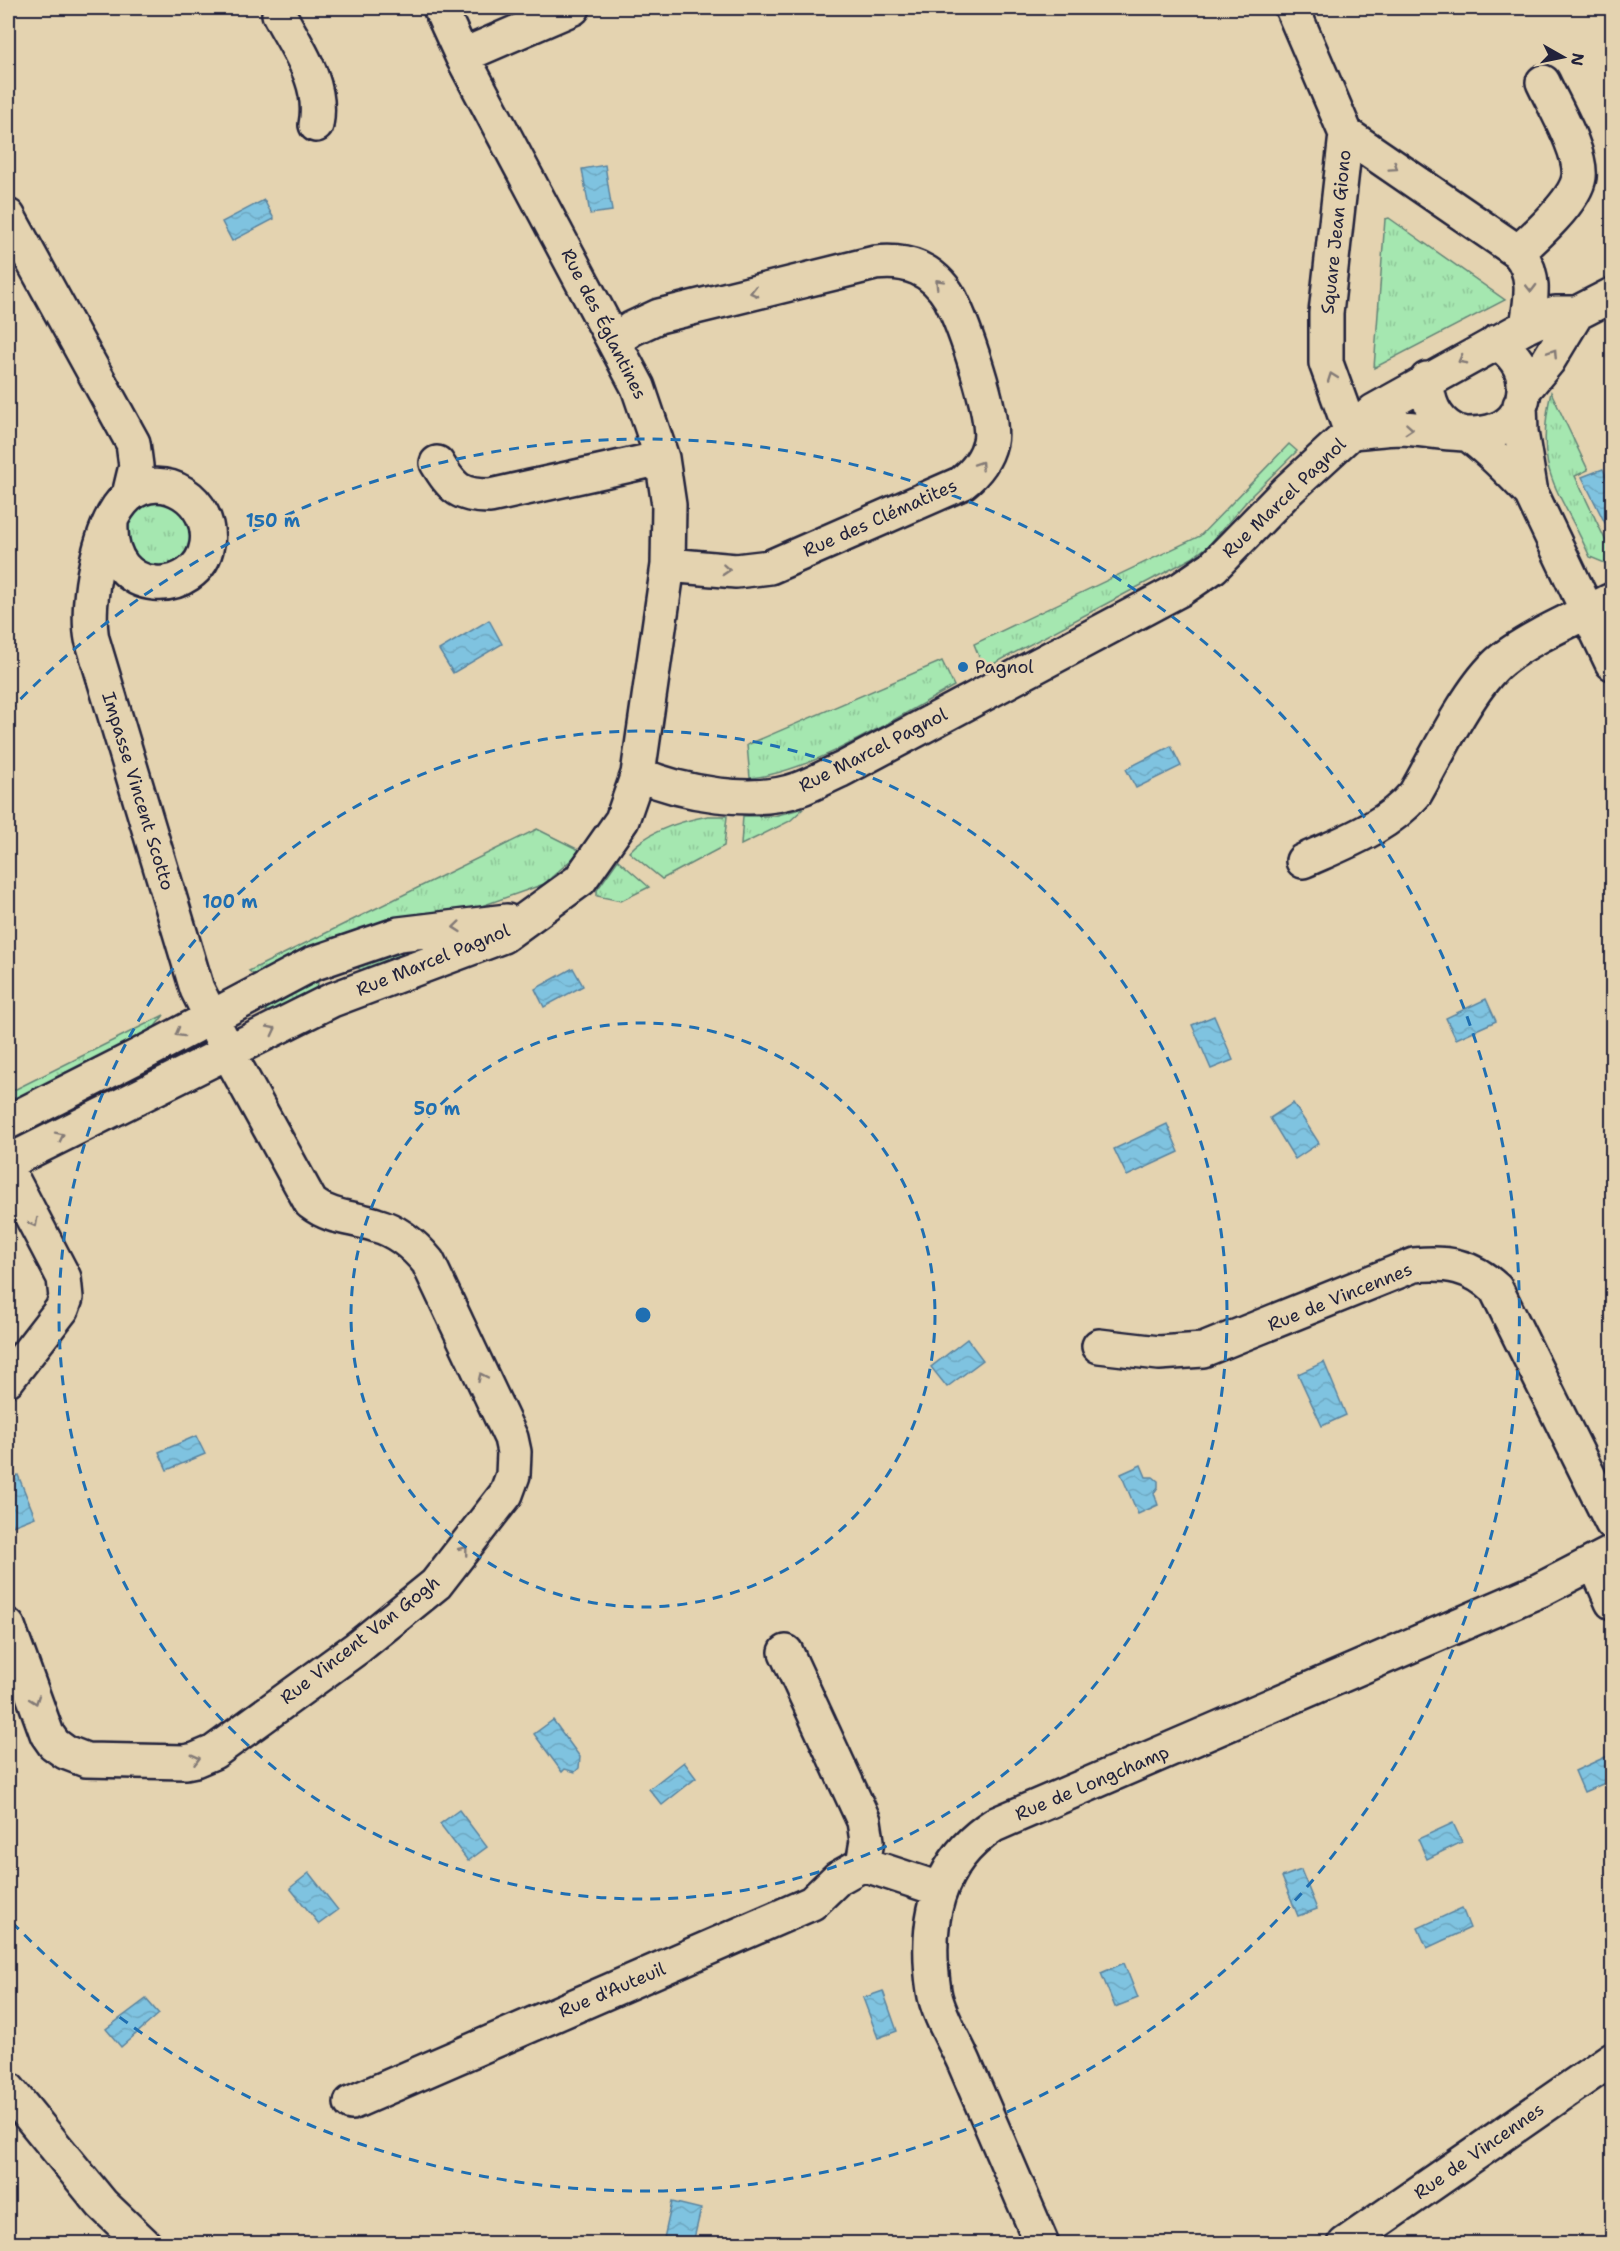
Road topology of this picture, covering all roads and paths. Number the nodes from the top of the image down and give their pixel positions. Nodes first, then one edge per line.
1 (440, 8) edge
2 (573, 8) edge
3 (1292, 8) edge
4 (279, 10) edge
5 (462, 56) junction
6 (1543, 82) dead end
7 (316, 125) dead end
8 (1346, 134) junction
9 (8, 216) edge
10 (1518, 252) junction
11 (1612, 295) edge
12 (1577, 313) junction
13 (1527, 326) junction
14 (615, 340) junction
15 (1496, 342) junction
16 (1427, 379) junction
17 (1522, 398) junction
18 (1351, 432) junction
19 (1468, 435) junction
20 (662, 458) junction
21 (437, 463) dead end
22 (1531, 493) junction
23 (129, 495) junction
24 (111, 523) junction
25 (668, 565) junction
26 (1600, 606) edge
27 (1612, 663) edge
28 (638, 774) junction
29 (1303, 861) dead end
30 (535, 915) junction
31 (209, 1016) junction
32 (229, 1053) junction
33 (8, 1122) edge
34 (8, 1162) edge
35 (8, 1171) edge
36 (1099, 1346) dead end
37 (8, 1379) edge
38 (1612, 1523) edge
39 (1604, 1558) edge
40 (1612, 1602) edge
41 (8, 1626) edge
42 (786, 1652) dead end
43 (863, 1864) junction
44 (939, 1889) junction
45 (1612, 2059) edge
46 (8, 2089) edge
47 (351, 2103) dead end
48 (144, 2244) edge
49 (1042, 2244) edge
50 (1345, 2244) edge

1 - 5 street, Rue des Églantines
2 - 5 street
3 - 8 street
4 - 7 street
5 - 14 street, Rue des Églantines
6 - 10 street
8 -> 10 street, Square Jean Giono
18 -> 8 street, Square Jean Giono
9 - 23 street, Impasse Vincent Scotto
10 -> 13 street
11 - 12 street, Rue Marcel Pagnol
12 - 13 street, Rue Marcel Pagnol
17 -> 12 street, Rue Marcel Pagnol
13 - 15 street, Rue Marcel Pagnol
14 - 20 street, Rue des Églantines
25 -> 14 street, Rue des Clématites
15 -> 16 street, Rue Marcel Pagnol
15 - 17 street
16 - 18 street, Rue Marcel Pagnol
16 - 19 street
17 - 19 street, Rue Marcel Pagnol
17 - 22 street
18 -> 19 street, Rue Marcel Pagnol
18 - 28 street, Rue Marcel Pagnol
19 - 22 street
20 - 21 street
20 - 25 street, Rue des Églantines
22 - 26 street
23 - 24 street, Impasse Vincent Scotto
23 - 24 street
24 - 31 street, Impasse Vincent Scotto
25 - 28 street, Rue des Églantines
26 - 27 street
26 - 29 street
28 - 30 street, Rue Marcel Pagnol
30 -> 31 street
32 -> 30 street, Rue Marcel Pagnol
31 - 32 street, Impasse Vincent Scotto
31 -> 33 street
34 -> 32 street, Rue Marcel Pagnol
41 -> 32 street, Rue Vincent Van Gogh
35 -> 37 street
36 - 38 street, Rue de Vincennes
39 - 40 street
39 - 44 street, Rue de Longchamp
42 - 43 street
43 - 44 street
43 - 47 street, Rue d'Auteuil
44 - 49 street, Rue de Longchamp
45 - 50 street, Rue de Vincennes
46 - 48 street

